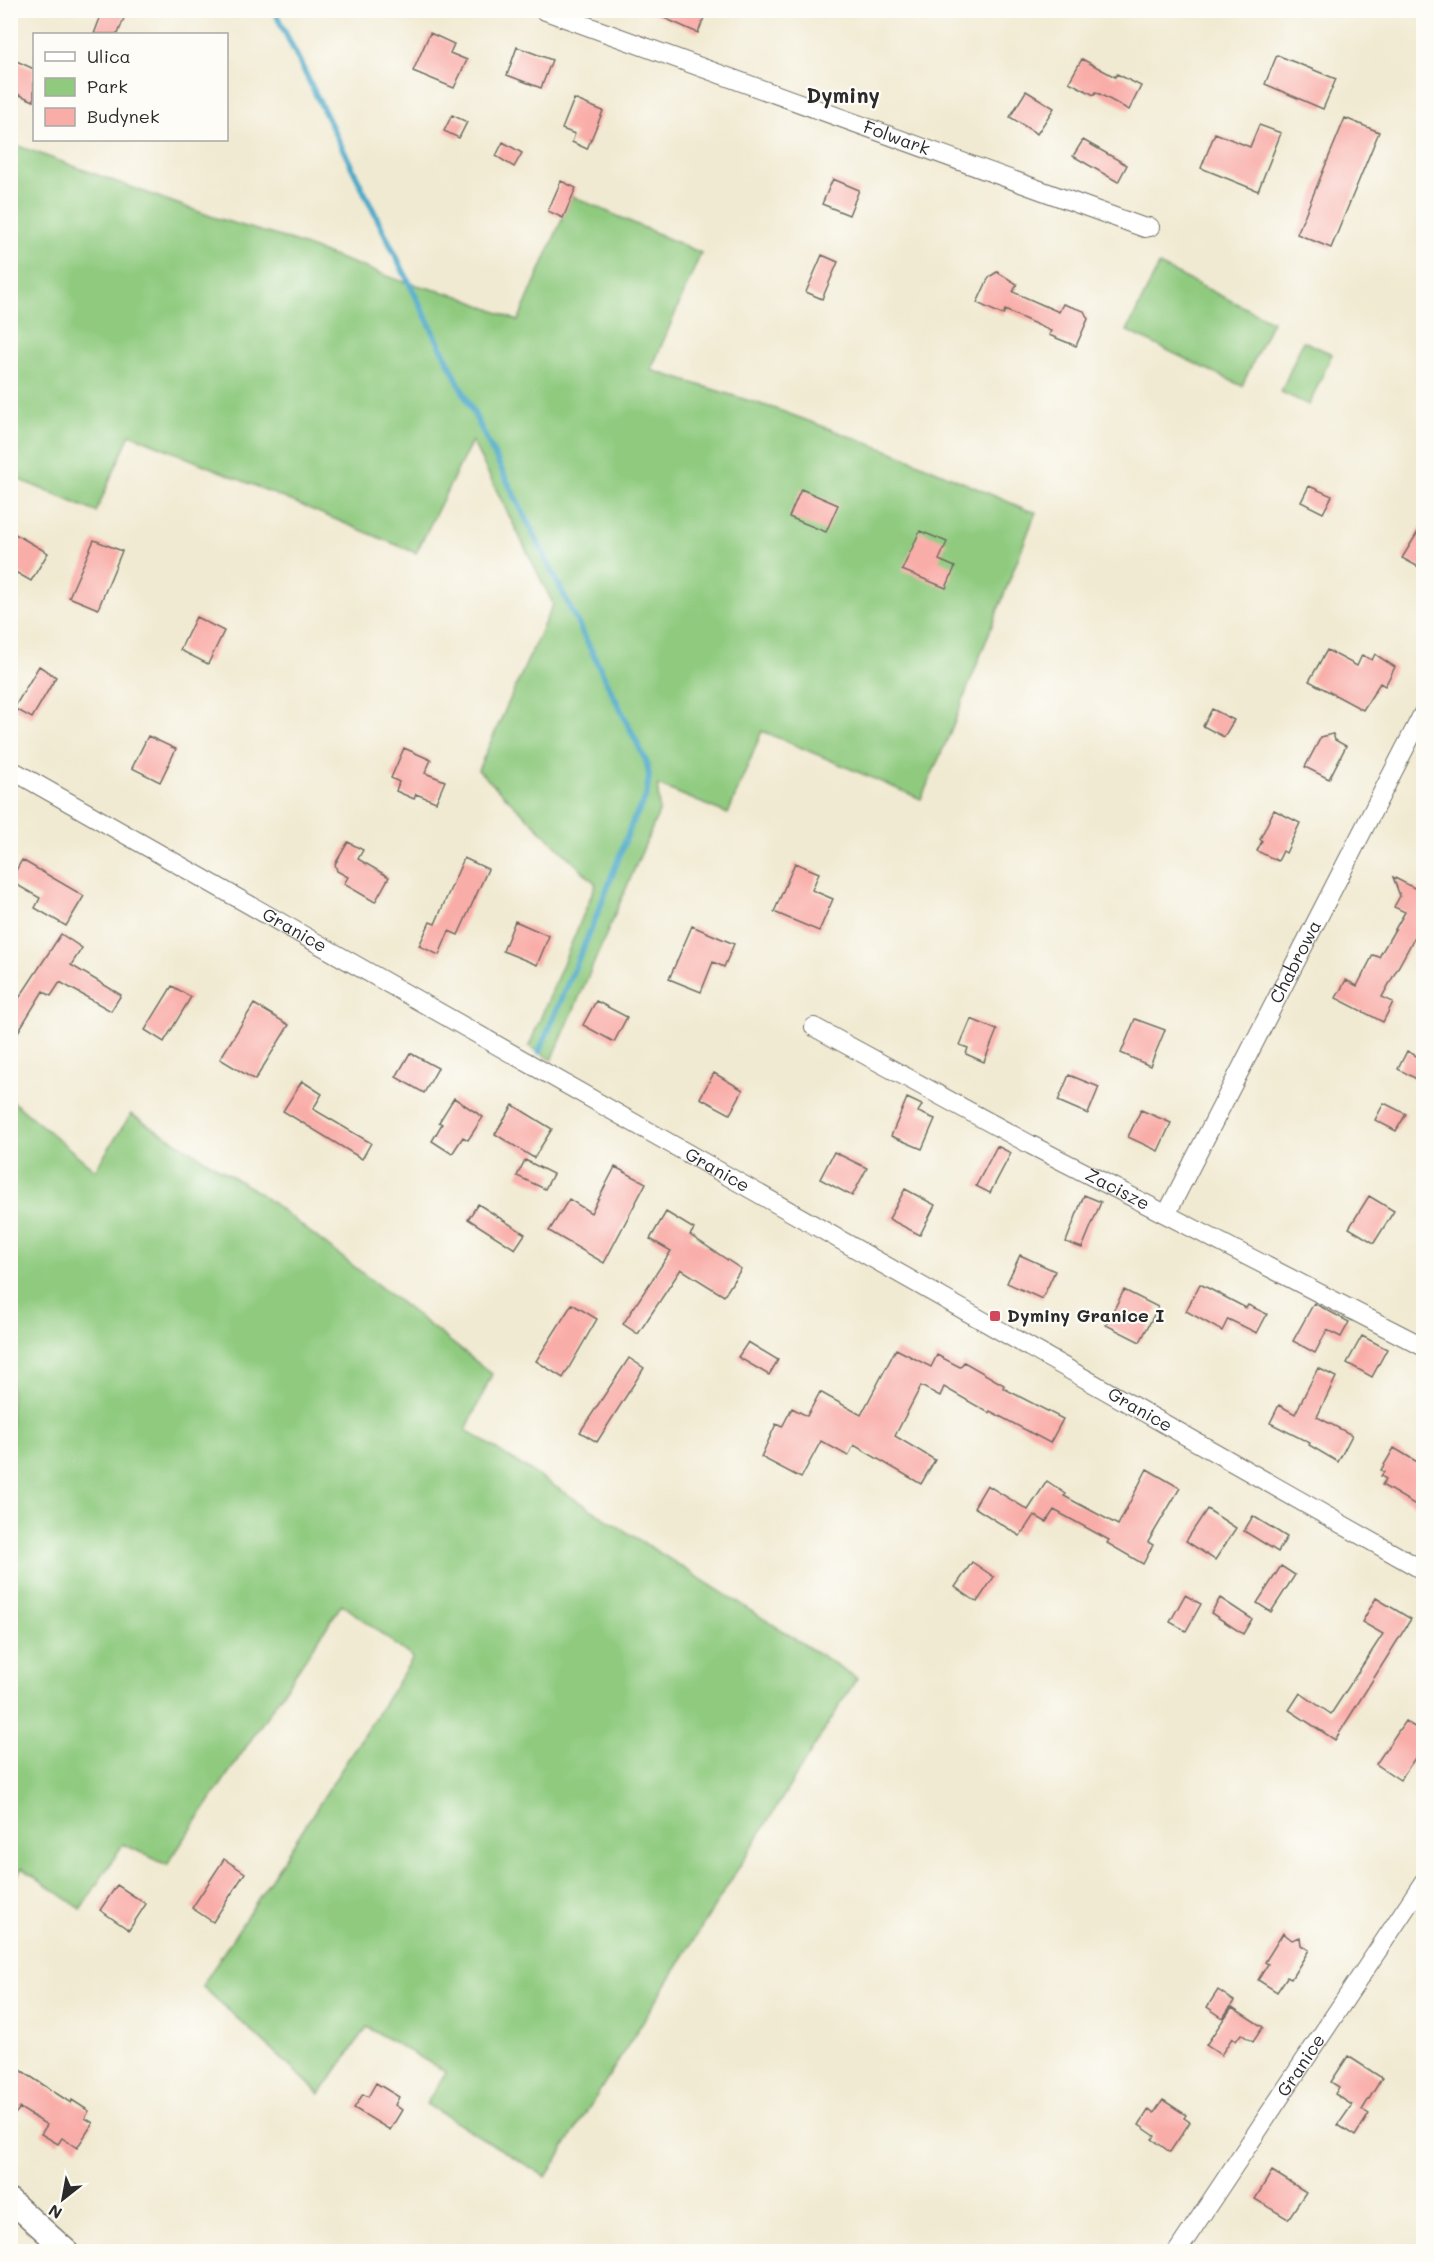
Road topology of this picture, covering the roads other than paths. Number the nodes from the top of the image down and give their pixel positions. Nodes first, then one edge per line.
1 (543, 10) edge
2 (1150, 227) dead end
3 (1424, 711) edge
4 (10, 769) edge
5 (814, 1027) dead end
6 (1167, 1213) junction
7 (1424, 1347) edge
8 (1424, 1571) edge
9 (1424, 1881) edge
10 (10, 2200) edge
11 (68, 2252) edge
12 (1177, 2252) edge

1 - 2 street, Folwark
3 - 6 street, Chabrowa
4 - 8 street, Granice
5 - 6 street, Zacisze
6 - 7 street, Zacisze
9 - 12 street, Granice
10 - 11 street

